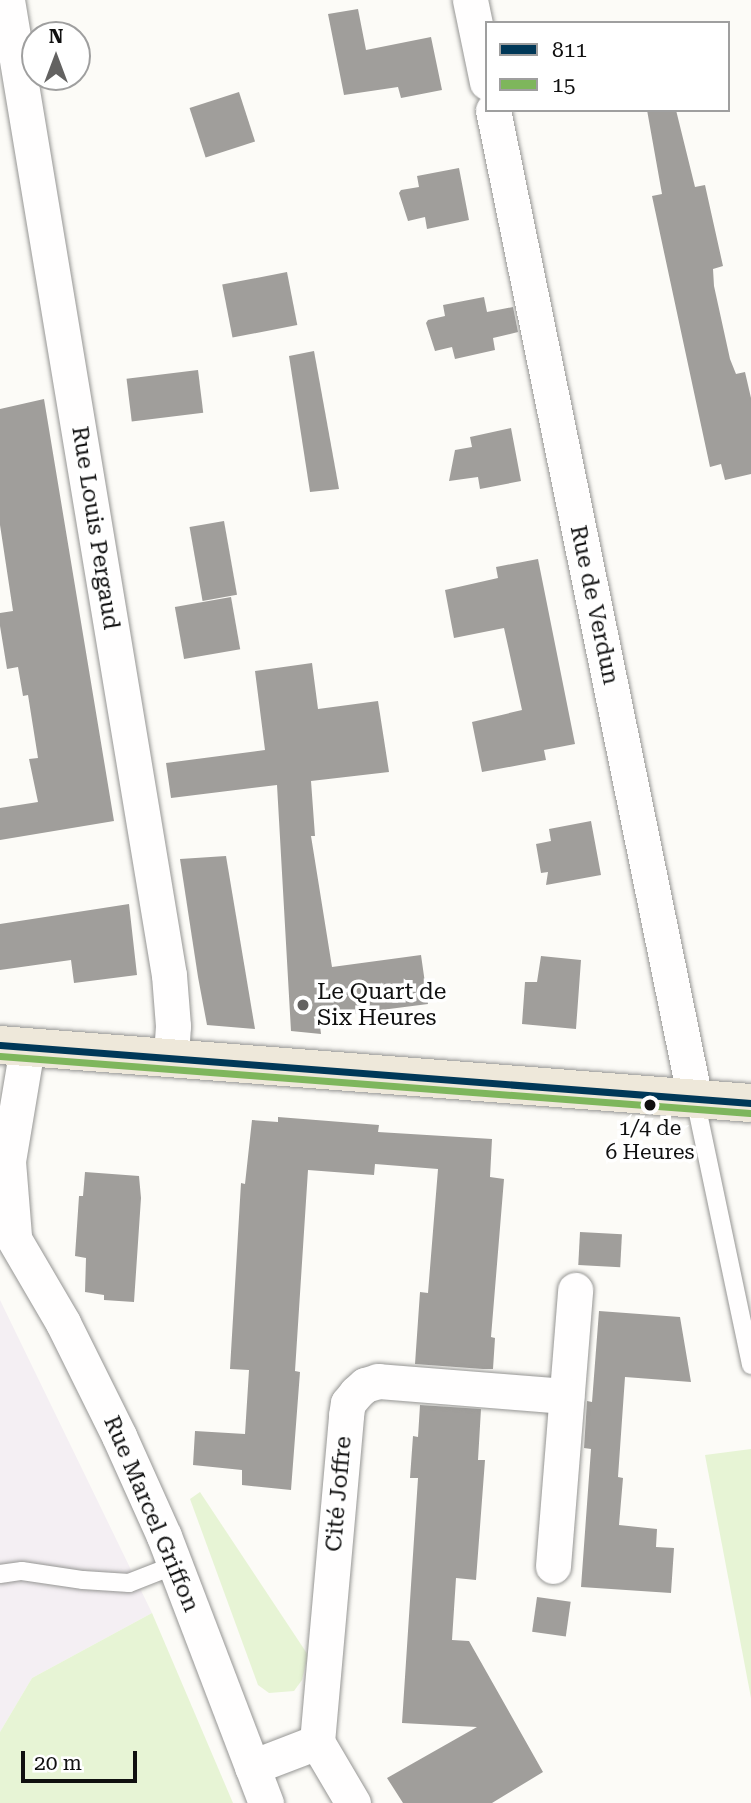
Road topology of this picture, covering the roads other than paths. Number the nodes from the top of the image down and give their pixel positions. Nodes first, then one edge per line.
1 (7, 0) edge
2 (470, 0) edge
3 (485, 72) edge
4 (492, 112) edge
5 (14, 1046) edge
6 (171, 1057) junction
7 (695, 1099) junction
8 (751, 1103) edge
9 (7, 1226) edge
10 (575, 1290) dead end
11 (751, 1365) edge
12 (566, 1396) junction
13 (175, 1565) junction
14 (553, 1566) dead end
15 (0, 1574) edge
16 (317, 1742) junction
17 (253, 1767) junction
18 (266, 1803) edge
19 (353, 1803) edge

1 - 6 street, Rue Louis Pergaud
2 - 3 street
4 - 7 street, Rue de Verdun
5 - 6 main road
5 - 9 street, Rue Marcel Griffon
6 - 7 main road
7 - 8 main road
7 - 11 lane
9 - 13 street, Rue Marcel Griffon
10 - 12 street
12 - 14 street
12 - 16 street, Cité Joffre
13 - 15 lane
13 - 17 street, Rue Marcel Griffon
16 - 17 street
16 - 19 street
17 - 18 street, Rue Marcel Griffon

